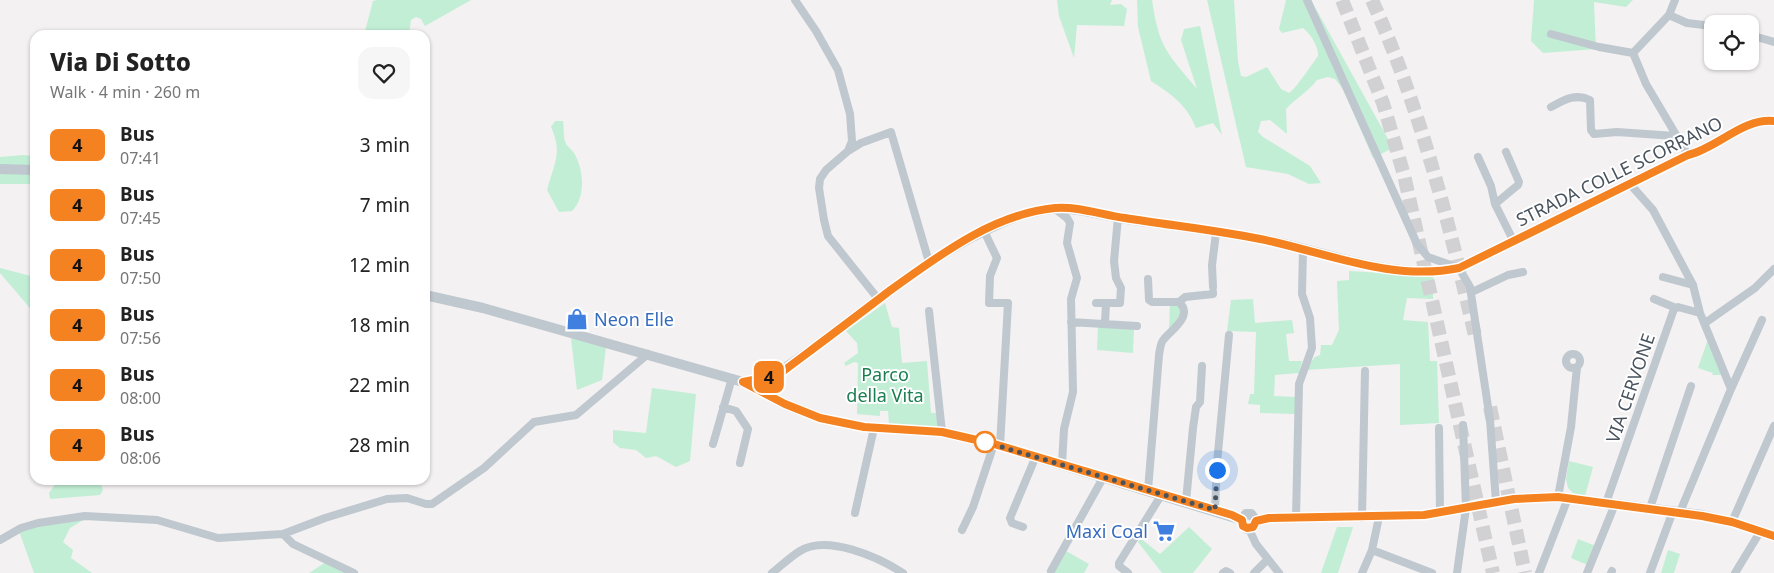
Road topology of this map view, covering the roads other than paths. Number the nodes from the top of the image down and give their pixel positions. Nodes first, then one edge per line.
1 (795, 0) edge
2 (1307, 0) edge
3 (1675, 0) edge
4 (1669, 15) junction
5 (1704, 25) edge
6 (1551, 34) dead end
7 (1759, 38) edge
8 (1774, 42) edge
9 (1634, 53) junction
10 (1551, 107) dead end
11 (1774, 121) edge
12 (1676, 136) junction
13 (848, 151) junction
14 (1506, 152) dead end
15 (1688, 155) junction
16 (1478, 156) dead end
17 (0, 170) edge
18 (30, 170) edge
19 (1630, 184) junction
20 (1495, 204) junction
21 (1054, 208) junction
22 (1118, 217) junction
23 (984, 231) junction
24 (1216, 233) junction
25 (1514, 240) junction
26 (1303, 249) junction
27 (929, 262) junction
28 (1459, 268) junction
29 (1774, 269) edge
30 (1523, 272) dead end
31 (1663, 277) dead end
32 (1148, 279) dead end
33 (1693, 285) junction
34 (1472, 292) junction
35 (430, 296) edge
36 (1654, 299) dead end
37 (878, 300) junction
38 (1179, 302) junction
39 (1096, 304) dead end
40 (1106, 304) junction
41 (1676, 308) junction
42 (929, 311) dead end
43 (1700, 313) junction
44 (1762, 320) dead end
45 (1071, 322) junction
46 (1705, 323) junction
47 (1103, 324) junction
48 (1137, 326) dead end
49 (1229, 335) dead end
50 (648, 354) junction
51 (1202, 366) dead end
52 (1577, 367) dead end
53 (1365, 371) dead end
54 (774, 376) junction
55 (732, 378) junction
56 (743, 382) junction
57 (1692, 386) dead end
58 (754, 387) junction
59 (1731, 389) junction
60 (723, 407) junction
61 (1463, 425) dead end
62 (1774, 426) edge
63 (874, 428) junction
64 (1439, 428) dead end
65 (942, 432) junction
66 (713, 444) dead end
67 (997, 445) junction
68 (1036, 456) junction
69 (740, 463) dead end
70 (1062, 464) junction
71 (1104, 476) junction
72 (1148, 490) junction
73 (1162, 494) junction
74 (1563, 498) junction
75 (1186, 501) junction
76 (1496, 502) junction
77 (1610, 503) junction
78 (1466, 508) junction
79 (1650, 508) junction
80 (1215, 510) junction
81 (1677, 511) junction
82 (855, 513) dead end
83 (1440, 513) junction
84 (1379, 517) junction
85 (1296, 518) junction
86 (1362, 518) junction
87 (1732, 522) junction
88 (1253, 525) junction
89 (1023, 527) dead end
90 (962, 530) dead end
91 (1760, 532) junction
92 (283, 534) junction
93 (1774, 536) edge
94 (0, 540) edge
95 (1372, 550) junction
96 (1268, 559) junction
97 (1410, 564) junction
98 (1051, 571) dead end
99 (354, 573) edge
100 (772, 573) edge
101 (903, 573) edge
102 (1128, 573) edge
103 (1223, 573) edge
104 (1230, 573) edge
105 (1254, 573) edge
106 (1279, 573) edge
107 (1362, 573) edge
108 (1407, 573) edge
109 (1432, 573) edge
110 (1457, 573) edge
111 (1539, 573) edge
112 (1587, 573) edge
113 (1650, 573) edge
114 (1734, 573) edge

1 - 13 street
2 - 28 street
3 - 4 street
4 - 5 street
4 - 9 street
6 - 9 street
7 - 8 street
9 - 12 street
10 - 12 street
11 - 15 street, STRADA COLLE SCORRANO
12 - 15 street
13 - 27 street
13 - 37 street
14 - 20 street
15 - 19 street, STRADA COLLE SCORRANO
16 - 20 street
17 - 18 street
19 - 25 street, STRADA COLLE SCORRANO
19 - 33 street
20 - 25 street
21 - 22 street, STRADA COLLE SCORRANO
21 - 23 street, STRADA COLLE SCORRANO
21 - 45 street
22 - 24 street, STRADA COLLE SCORRANO
22 - 40 street
23 - 27 street, STRADA COLLE SCORRANO
23 - 67 street
24 - 26 street, STRADA COLLE SCORRANO
24 - 38 street
25 - 28 street, STRADA COLLE SCORRANO
26 - 28 street, STRADA COLLE SCORRANO
26 - 85 street
27 - 37 street, STRADA COLLE SCORRANO
28 - 34 street
29 - 46 street
30 - 34 street
31 - 33 street
32 - 38 street
33 - 43 street
34 - 76 street
35 - 50 street
36 - 41 street
37 - 54 street, STRADA COLLE SCORRANO
38 - 72 street
39 - 40 street
40 - 47 street
41 - 43 street
41 - 77 street, VIA CERVONE
42 - 65 street
43 - 46 street
44 - 59 street
45 - 47 street
45 - 70 street
46 - 59 street
47 - 48 street
49 - 80 street
50 - 55 street
50 - 92 street
51 - 75 street
52 - 74 street
53 - 86 street
54 - 56 street, STRADA COLLE SCORRANO
54 - 58 street, STRADA COLLE SCORRANO
55 - 56 street
55 - 60 street
56 - 58 street
57 - 79 street
58 - 63 street
59 - 81 street
60 - 66 street
60 - 69 street
61 - 78 street
62 - 87 street
63 - 65 street
63 - 82 street
64 - 83 street
65 - 67 street
67 - 68 street
67 - 90 street
68 - 70 street
68 - 89 street
70 - 71 street
71 - 72 street
71 - 98 street
72 - 73 street
73 - 75 street
73 - 102 street
74 - 76 street
74 - 77 street
74 - 111 street
75 - 80 street
76 - 78 street
77 - 79 street
77 - 112 street, VIA CERVONE
78 - 83 street
78 - 110 street
79 - 81 street
80 - 88 street
81 - 87 street
81 - 113 street
83 - 84 street
84 - 86 street
84 - 95 street
85 - 86 street
85 - 88 street
87 - 91 street
88 - 96 street
91 - 93 street
91 - 114 street
92 - 94 street
92 - 99 street
95 - 97 street
95 - 107 street
96 - 105 street
96 - 106 street
97 - 108 street
97 - 109 street
100 - 101 street
103 - 104 street

